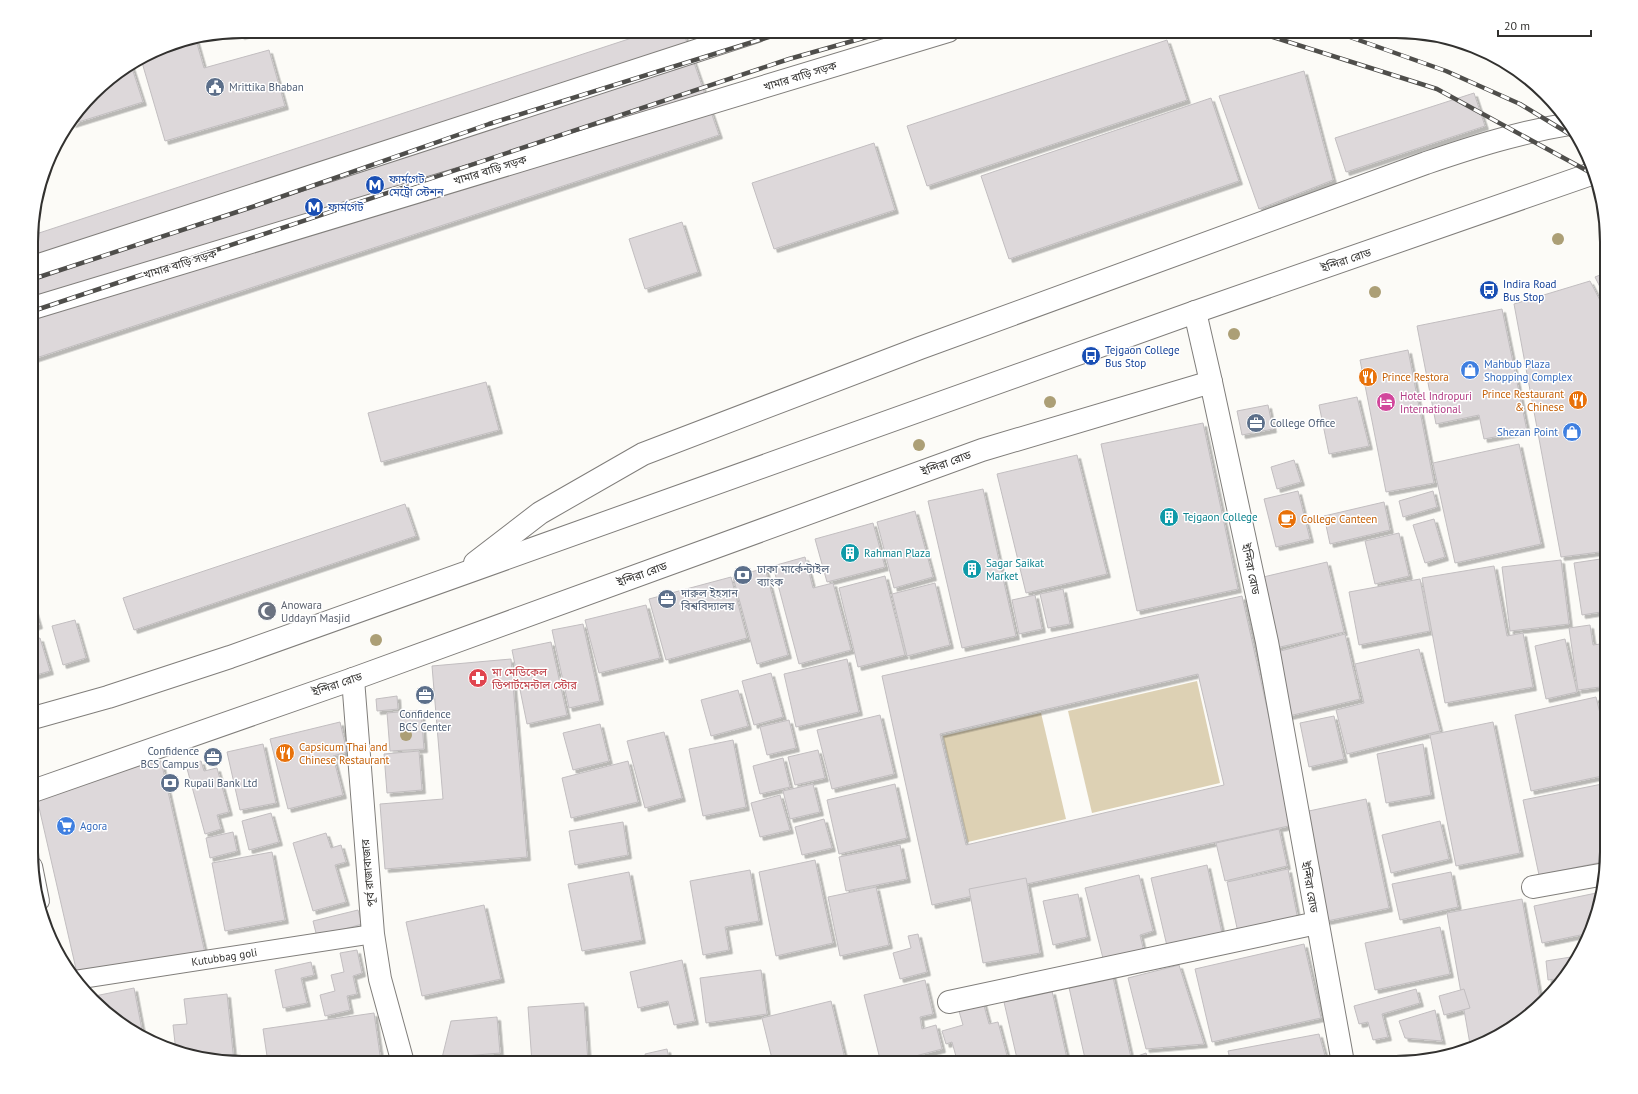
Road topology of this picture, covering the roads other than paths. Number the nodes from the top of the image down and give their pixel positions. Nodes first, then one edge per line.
1 (736, 38) edge
2 (925, 38) edge
3 (1564, 125) edge
4 (1589, 175) edge
5 (38, 265) edge
6 (38, 306) edge
7 (1195, 312) junction
8 (1211, 382) junction
9 (458, 576) junction
10 (353, 679) junction
11 (38, 717) edge
12 (38, 789) edge
13 (1599, 875) edge
14 (1533, 887) dead end
15 (1317, 924) junction
16 (373, 934) junction
17 (82, 979) edge
18 (949, 1002) dead end
19 (401, 1056) edge
20 (1342, 1056) edge

1 - 5 main road
2 - 6 main road, খামার বাড়ি সড়ক
3 - 9 main road
4 - 7 main road, ইন্দিরা রোড
7 - 8 main road
7 - 9 main road, ইন্দিরা রোড
8 - 10 main road, ইন্দিরা রোড
8 - 15 main road, ইন্দিরা রোড
9 - 11 main road, ইন্দিরা রোড
10 - 12 main road, ইন্দিরা রোড
10 - 16 main road, পূর্ব রাজাবাজার
13 - 14 main road
15 - 18 main road
15 - 20 main road, ইন্দিরা রোড
16 - 17 lane, Kutubbag goli
16 - 19 main road, পূর্ব রাজাবাজার

